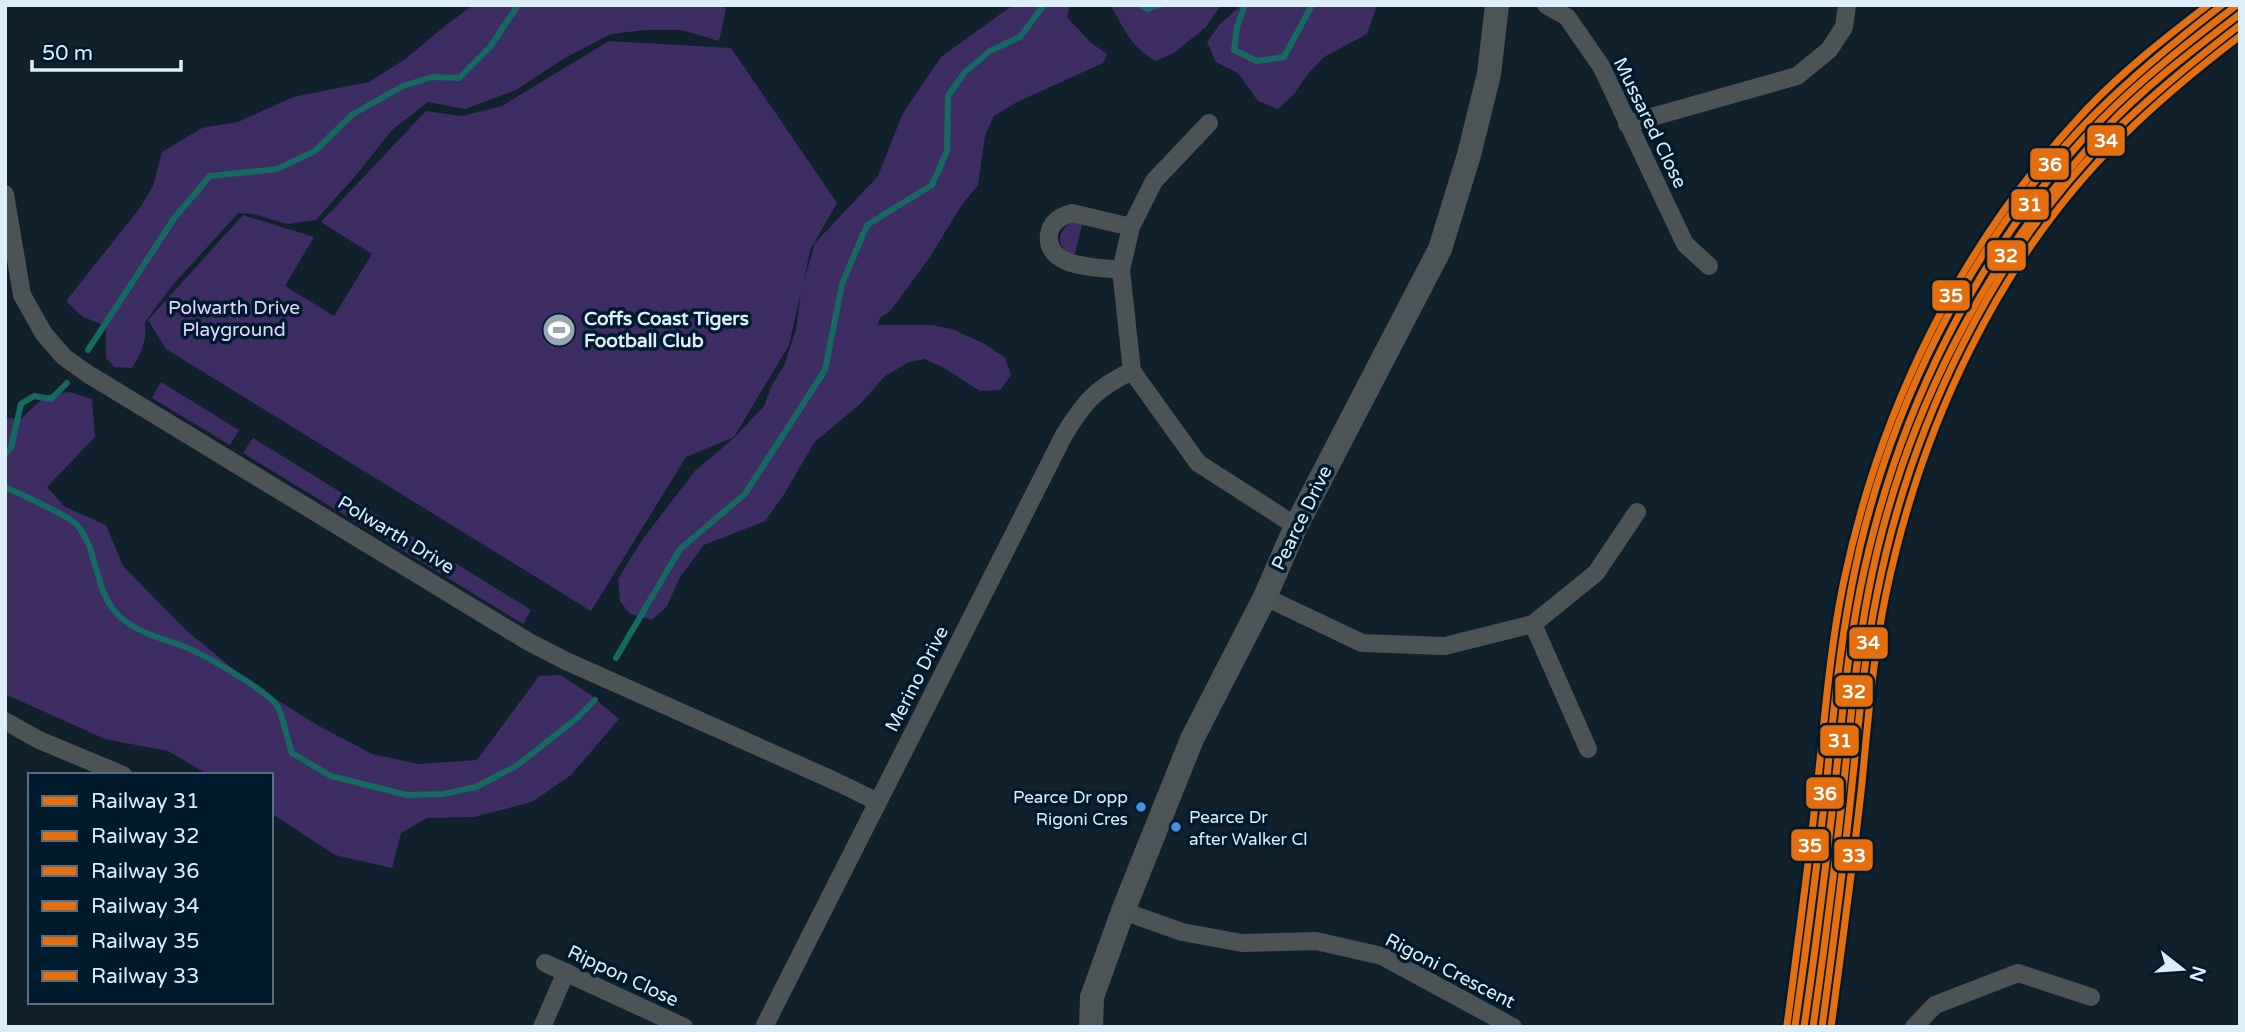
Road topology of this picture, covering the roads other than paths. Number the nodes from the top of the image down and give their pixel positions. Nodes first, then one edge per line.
1 (1497, 5) edge
2 (1546, 5) edge
3 (1847, 5) edge
4 (1209, 123) dead end
5 (1627, 124) junction
6 (5, 194) edge
7 (7, 222) edge
8 (1131, 227) junction
9 (1709, 266) dead end
10 (1121, 270) junction
11 (1132, 371) junction
12 (1637, 512) dead end
13 (1296, 526) junction
14 (1265, 597) junction
15 (1533, 624) junction
16 (5, 721) edge
17 (1588, 749) dead end
18 (118, 773) edge
19 (878, 802) junction
20 (1122, 911) junction
21 (545, 962) dead end
22 (566, 972) junction
23 (2091, 997) dead end
24 (542, 1027) edge
25 (684, 1027) edge
26 (764, 1027) edge
27 (1091, 1027) edge
28 (1513, 1027) edge
29 (1913, 1027) edge

1 - 13 street, Pearce Drive
2 - 5 street, Mussared Close
3 - 5 street
4 - 8 street
5 - 9 street, Mussared Close
6 - 7 street, Polwarth Drive
7 - 19 street, Polwarth Drive
8 - 10 street
8 - 10 street
10 - 11 street
11 - 13 street
11 - 19 street, Merino Drive
12 - 15 street
13 - 14 street, Pearce Drive
14 - 15 street
14 - 20 street, Pearce Drive
15 - 17 street
16 - 18 street
19 - 26 street, Merino Drive
20 - 27 street, Pearce Drive
20 - 28 street, Rigoni Crescent
21 - 22 street, Rippon Close
22 - 24 street
22 - 25 street, Rippon Close
23 - 29 street

